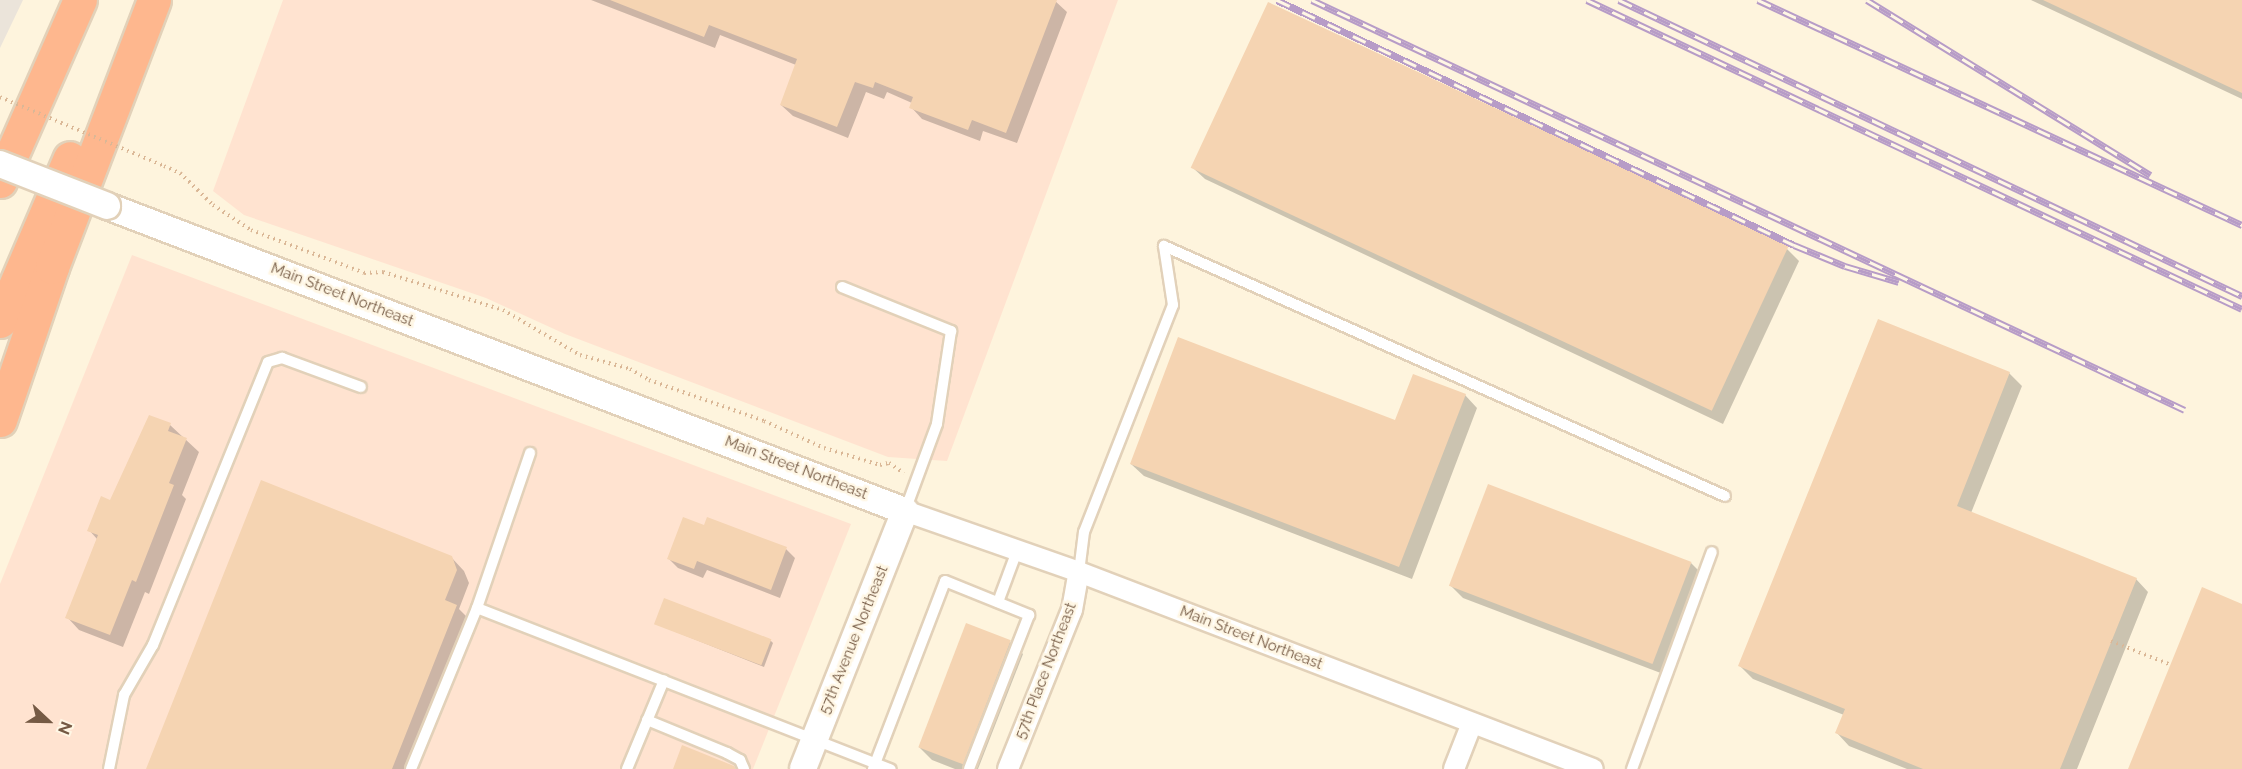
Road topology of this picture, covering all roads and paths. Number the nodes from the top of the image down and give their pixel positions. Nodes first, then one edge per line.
1 (80, 0) edge
2 (143, 0) edge
3 (154, 0) edge
4 (0, 96) edge
5 (31, 103) junction
6 (0, 146) edge
7 (0, 164) edge
8 (0, 181) edge
9 (842, 287) dead end
10 (0, 321) edge
11 (361, 387) dead end
12 (0, 420) edge
13 (530, 453) dead end
14 (889, 463) dead end
15 (1725, 496) dead end
16 (905, 511) junction
17 (1017, 551) junction
18 (1712, 552) dead end
19 (1079, 572) junction
20 (998, 602) junction
21 (477, 608) junction
22 (2111, 641) dead end
23 (2170, 665) dead end
24 (664, 680) junction
25 (647, 720) junction
26 (1472, 723) junction
27 (815, 738) junction
28 (874, 766) edge
29 (109, 769) edge
30 (411, 769) edge
31 (627, 769) edge
32 (744, 769) edge
33 (803, 769) edge
34 (891, 769) edge
35 (969, 769) edge
36 (1008, 769) edge
37 (1454, 769) edge
38 (1590, 769) edge
39 (1632, 769) edge

1 - 5 highway
2 - 10 highway
3 - 12 highway
4 - 14 path, bridge
5 - 6 highway
5 - 8 highway
7 - 16 street, Main Street Northeast, bridge
9 - 16 lane
11 - 29 lane
13 - 21 lane
15 - 19 lane
16 - 17 street, Main Street Northeast
16 - 27 street, 57th Avenue Northeast
17 - 19 street, Main Street Northeast
17 - 20 lane
18 - 39 lane
19 - 26 street, Main Street Northeast
19 - 36 street, 57th Place Northeast
20 - 28 lane
20 - 35 lane
21 - 24 lane
21 - 30 lane
22 - 23 path
24 - 25 lane
24 - 27 lane
25 - 31 lane
25 - 32 lane
26 - 37 street
26 - 38 street, Main Street Northeast
27 - 28 lane
27 - 33 street, 57th Avenue Northeast
28 - 34 lane

